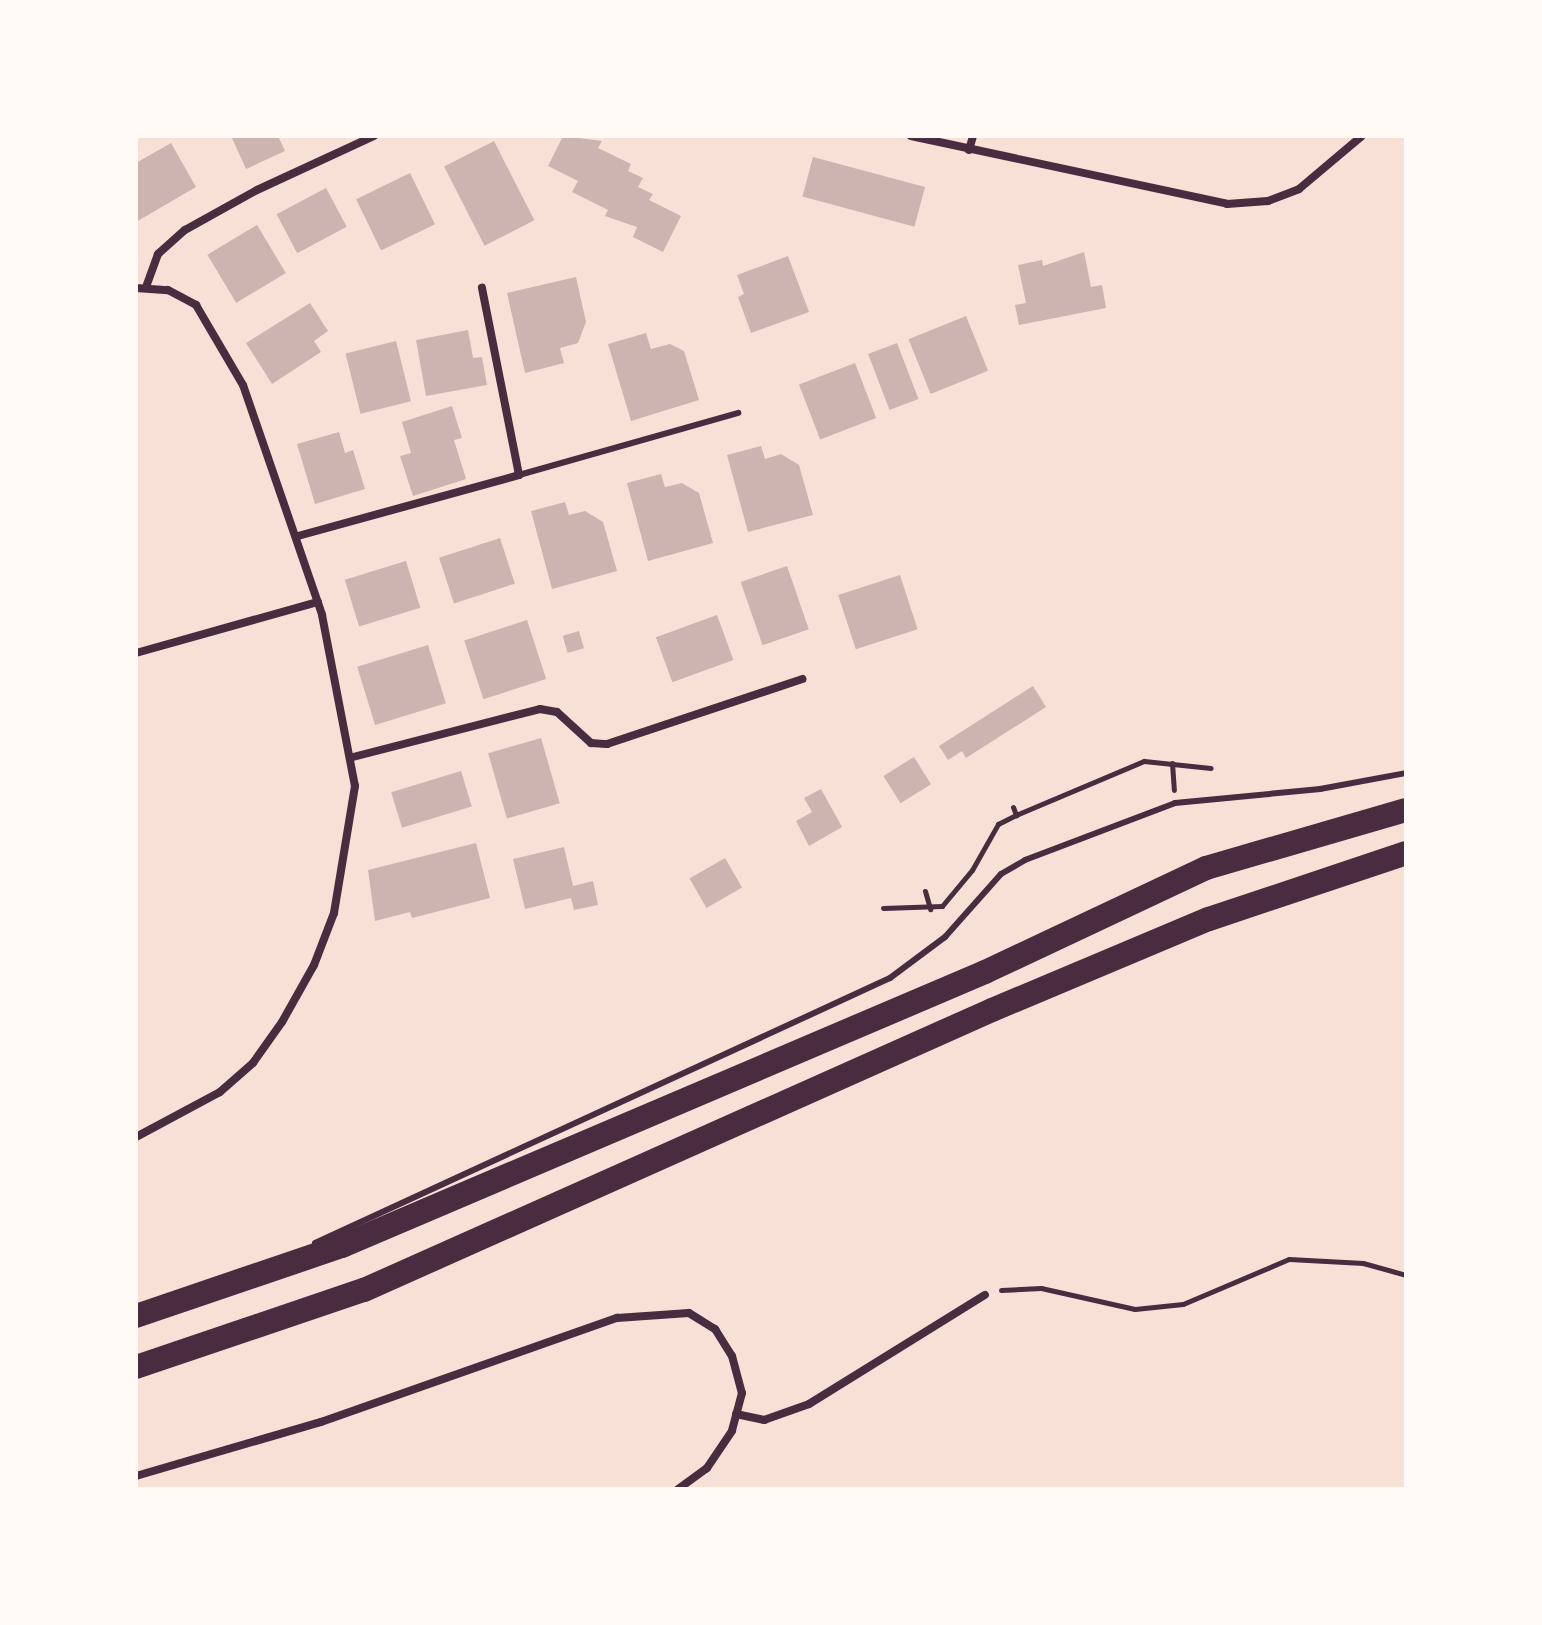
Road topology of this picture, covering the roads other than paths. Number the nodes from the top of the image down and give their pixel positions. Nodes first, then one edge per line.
1 (374, 136) edge
2 (911, 136) edge
3 (973, 136) edge
4 (1362, 136) edge
5 (969, 150) junction
6 (141, 288) edge
7 (482, 288) dead end
8 (738, 413) dead end
9 (519, 475) junction
10 (298, 536) junction
11 (318, 602) junction
12 (136, 653) edge
13 (802, 679) dead end
14 (353, 757) junction
15 (1406, 773) edge
16 (1406, 810) edge
17 (1406, 853) edge
18 (136, 1137) edge
19 (208, 1293) junction
20 (985, 1295) road end
21 (136, 1316) edge
22 (136, 1367) edge
23 (736, 1414) junction
24 (136, 1476) edge
25 (678, 1489) edge

1 - 6 street
2 - 5 street
3 - 5 street
4 - 5 street
6 - 10 street
7 - 9 street
8 - 9 lane
9 - 10 street
10 - 11 street
11 - 12 street
11 - 14 street
13 - 14 street
14 - 18 street
15 - 19 lane
16 - 19 highway
17 - 22 highway
19 - 21 highway
20 - 23 street
23 - 24 street
23 - 25 street

